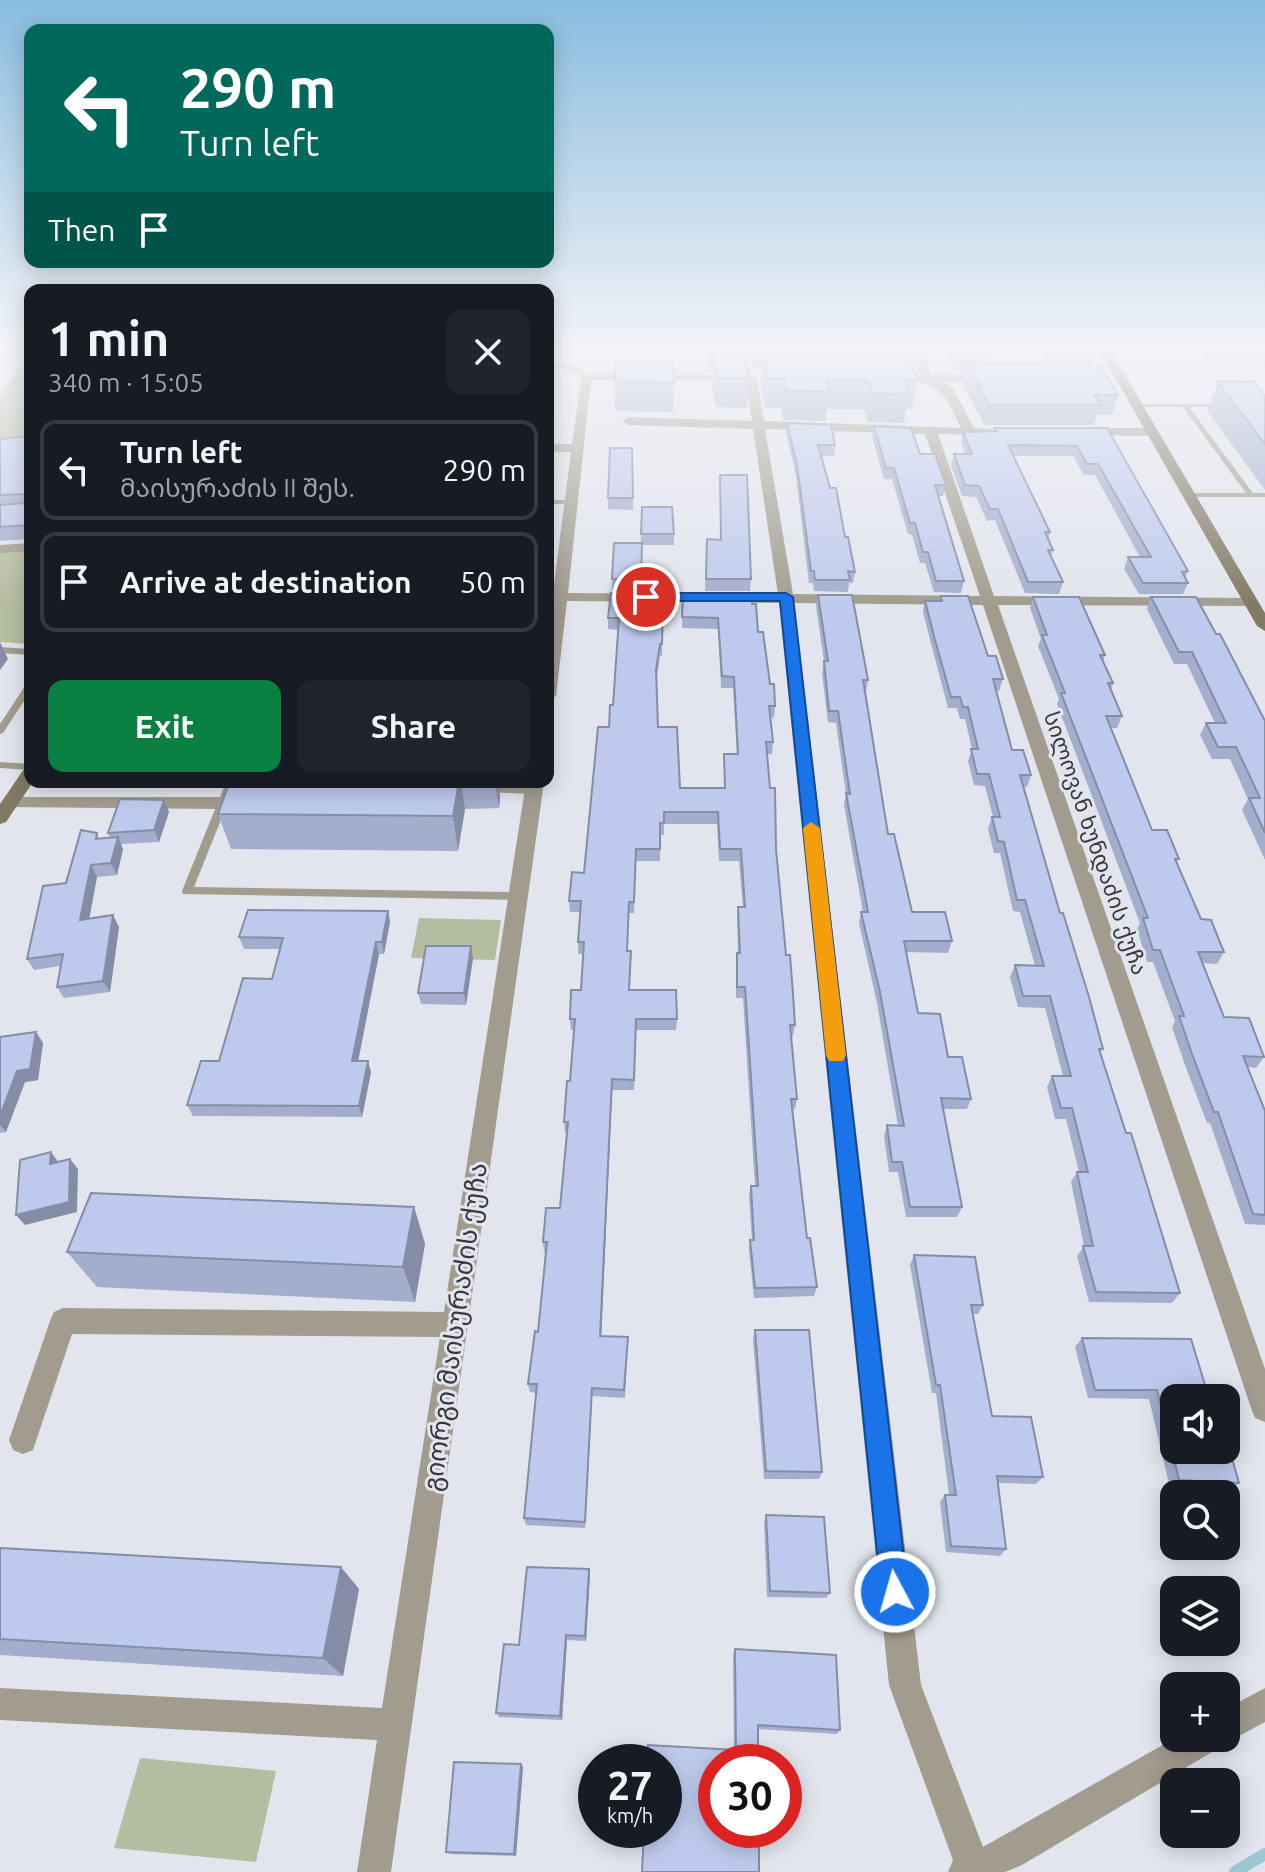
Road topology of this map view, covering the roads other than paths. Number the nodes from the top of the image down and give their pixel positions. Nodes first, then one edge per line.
1 (578, 433) edge
2 (762, 433) edge
3 (931, 433) edge
4 (1152, 433) edge
5 (1205, 433) edge
6 (554, 448) edge
7 (576, 448) junction
8 (1188, 495) junction
9 (1251, 495) junction
10 (1265, 495) edge
11 (554, 502) edge
12 (571, 502) junction
13 (24, 547) edge
14 (0, 549) edge
15 (554, 551) edge
16 (566, 551) junction
17 (555, 597) edge
18 (786, 597) junction
19 (986, 601) junction
20 (1251, 602) junction
21 (1265, 625) edge
22 (0, 650) edge
23 (24, 652) edge
24 (24, 694) edge
25 (0, 731) edge
26 (0, 765) edge
27 (24, 767) edge
28 (24, 782) edge
29 (503, 788) edge
30 (534, 788) edge
31 (472, 790) dead end
32 (227, 791) edge
33 (5, 811) edge
34 (518, 896) junction
35 (456, 1325) junction
36 (1265, 1408) edge
37 (23, 1440) dead end
38 (0, 1704) edge
39 (1265, 1704) edge
40 (1240, 1719) edge
41 (397, 1725) junction
42 (1182, 1752) edge
43 (969, 1869) edge
44 (374, 1872) edge

1 - 7 street
2 - 18 street
3 - 19 street, სილოვან ხუნდაძის ქუჩა
4 - 8 main road
5 - 9 lane
6 - 7 street
7 - 12 street
8 - 9 lane
8 - 20 main road
9 - 10 lane
11 - 12 lane
12 - 16 street
13 - 14 street
15 - 16 street
16 - 17 street
17 - 18 street
18 - 19 street
18 - 43 street
19 - 20 street
19 - 36 street, სილოვან ხუნდაძის ქუჩა
20 - 21 main road
22 - 23 lane
24 - 25 lane
26 - 27 lane
28 - 33 main road
29 - 31 lane
30 - 34 street, გიორგი მაისურაძის ქუჩა
32 - 33 street
32 - 34 lane
34 - 35 street, გიორგი მაისურაძის ქუჩა
35 - 37 street
35 - 41 street, გიორგი მაისურაძის ქუჩა
38 - 41 street
39 - 40 street
41 - 44 street, გიორგი მაისურაძის ქუჩა
42 - 43 street

